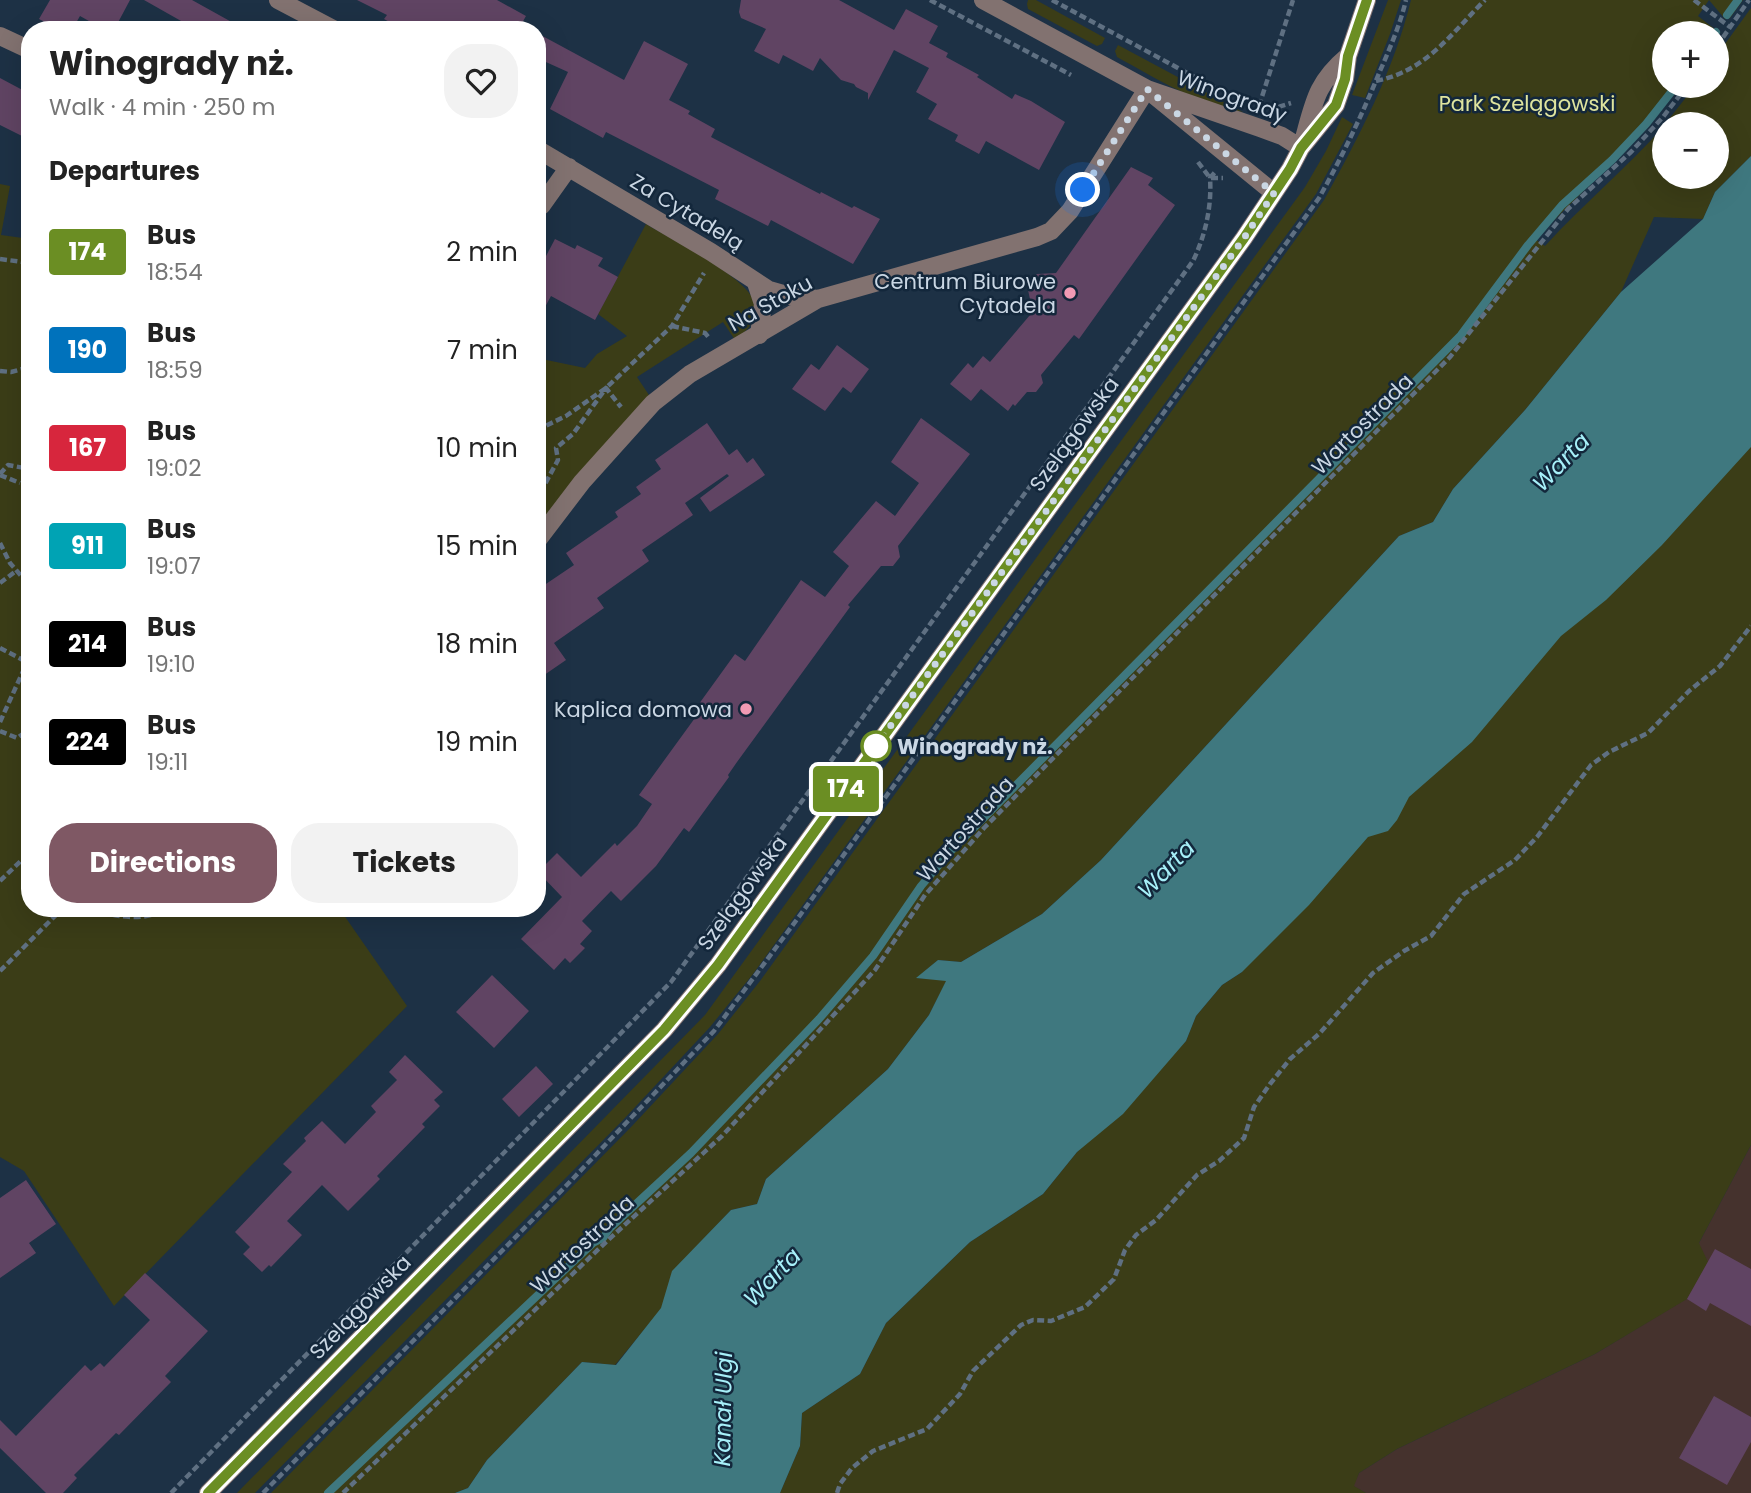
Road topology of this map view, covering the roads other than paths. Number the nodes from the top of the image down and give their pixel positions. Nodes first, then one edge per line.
1 (278, 0) edge
2 (983, 0) edge
3 (1367, 0) edge
4 (318, 21) edge
5 (0, 36) edge
6 (21, 46) edge
7 (1147, 89) junction
8 (1301, 148) junction
9 (546, 154) edge
10 (569, 167) junction
11 (1274, 193) junction
12 (546, 199) edge
13 (756, 283) junction
14 (818, 299) junction
15 (760, 335) junction
16 (546, 529) edge
17 (208, 1493) edge

1 - 4 street
2 - 7 street, Winogrady
3 - 8 street, Szelągowska
5 - 6 street
7 - 8 street, Winogrady
7 - 11 street, Winogrady
7 - 14 street, Na Stoku
8 - 11 street, Szelągowska
9 - 10 street, Za Cytadelą
10 - 12 street
10 - 13 street, Za Cytadelą
11 - 17 street, Szelągowska
13 - 14 street, Za Cytadelą
13 - 15 street
14 - 15 street, Na Stoku
15 - 16 street, Na Stoku

